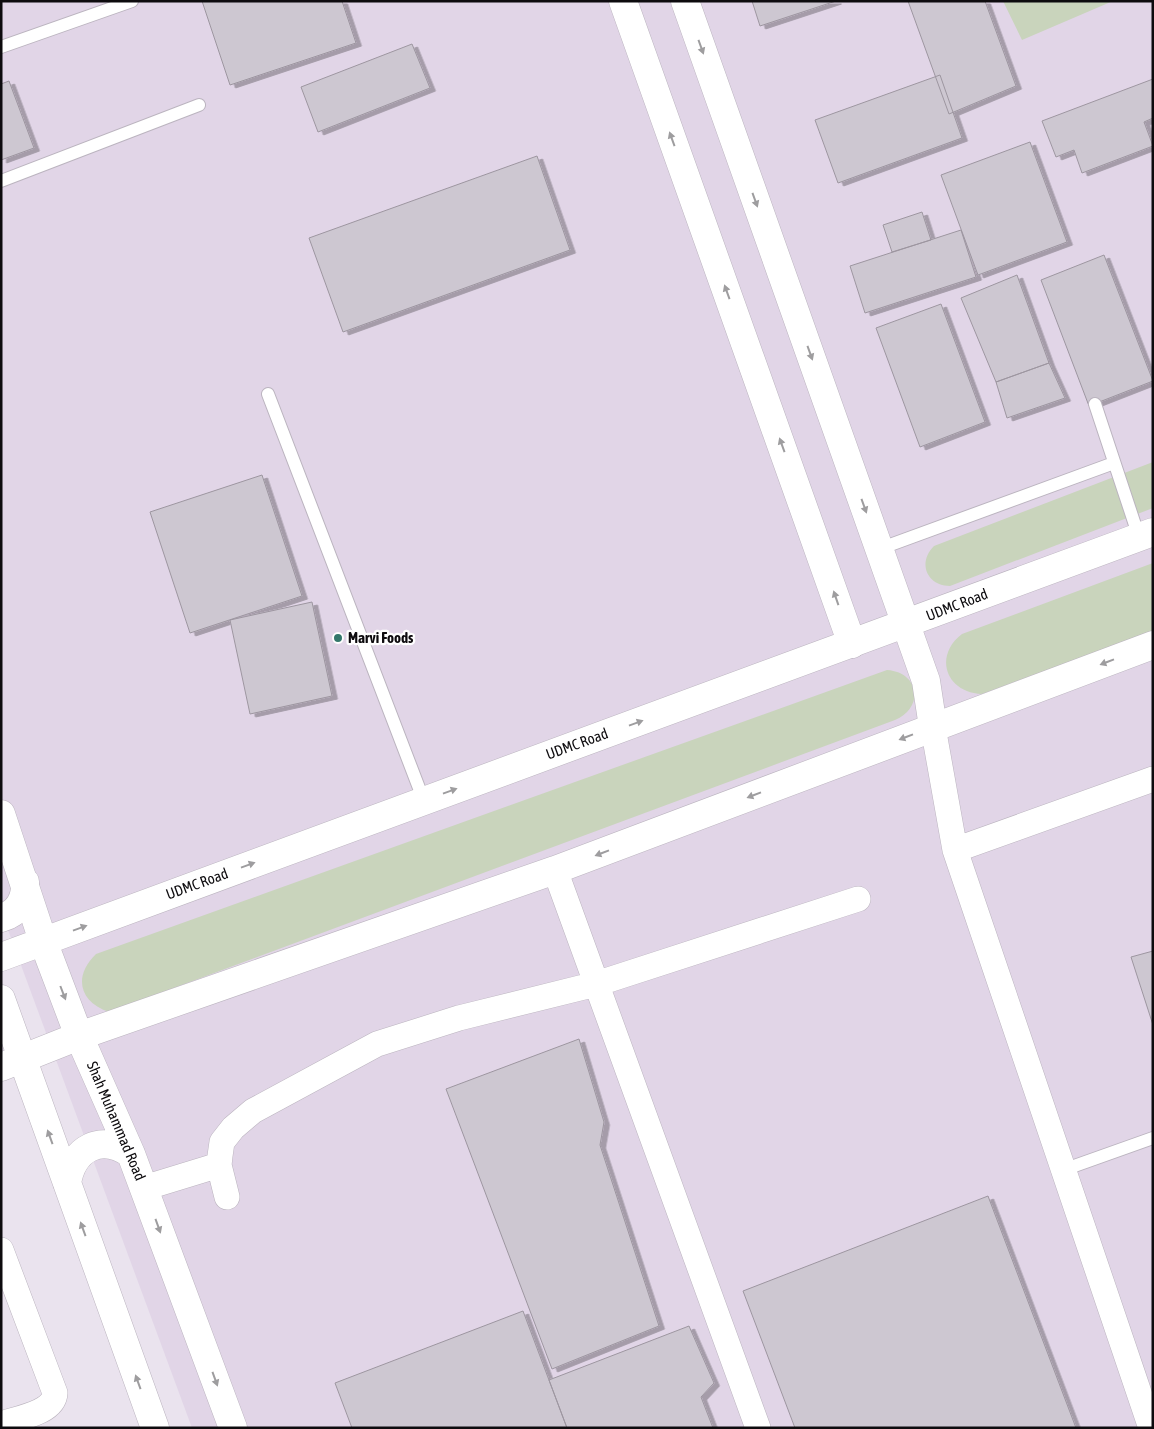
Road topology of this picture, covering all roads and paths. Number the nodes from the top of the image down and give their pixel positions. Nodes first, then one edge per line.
1 (132, 1) edge
2 (623, 1) edge
3 (685, 1) edge
4 (1, 47) edge
5 (199, 105) dead end
6 (1, 181) edge
7 (268, 394) dead end
8 (1095, 404) dead end
9 (1114, 463) junction
10 (1146, 535) edge
11 (879, 549) junction
12 (905, 625) junction
13 (852, 644) junction
14 (1153, 645) edge
15 (933, 727) junction
16 (1153, 779) edge
17 (424, 800) junction
18 (1, 814) edge
19 (955, 850) junction
20 (555, 870) junction
21 (25, 882) junction
22 (858, 899) dead end
23 (1, 918) edge
24 (43, 941) junction
25 (1, 957) edge
26 (596, 984) junction
27 (1, 999) edge
28 (79, 1036) junction
29 (12, 1063) edge
30 (1153, 1138) edge
31 (131, 1154) junction
32 (219, 1165) junction
33 (1064, 1170) junction
34 (67, 1183) junction
35 (144, 1188) junction
36 (227, 1197) dead end
37 (1, 1250) edge
38 (1, 1424) edge
39 (155, 1428) edge
40 (233, 1428) edge
41 (758, 1428) edge
42 (1151, 1428) edge

1 - 4 lane
13 -> 2 main road
3 -> 11 main road
5 - 6 lane
7 - 17 lane
8 - 9 lane
9 - 10 lane
9 - 11 lane
10 - 12 main road, UDMC Road
11 - 12 main road
12 - 13 main road, UDMC Road
12 - 15 main road
17 -> 13 main road, UDMC Road
14 -> 15 main road
15 - 19 street
15 -> 20 main road
16 - 19 street
24 -> 17 main road, UDMC Road
18 - 21 main road, Shah Muhammad Road
19 - 33 street
20 - 26 street
20 - 28 main road
21 - 23 main road
21 - 24 main road, Shah Muhammad Road
22 - 26 street
24 - 25 main road, UDMC Road
24 -> 28 main road, Shah Muhammad Road
26 - 32 street
26 - 41 street
27 - 29 main road
28 - 29 main road
28 - 31 main road, Shah Muhammad Road
34 -> 29 main road
30 - 33 lane
31 - 34 main road
31 - 35 main road, Shah Muhammad Road
32 - 35 street
32 - 36 street
33 - 42 street
39 -> 34 main road
35 -> 40 main road, Shah Muhammad Road
37 - 38 street

